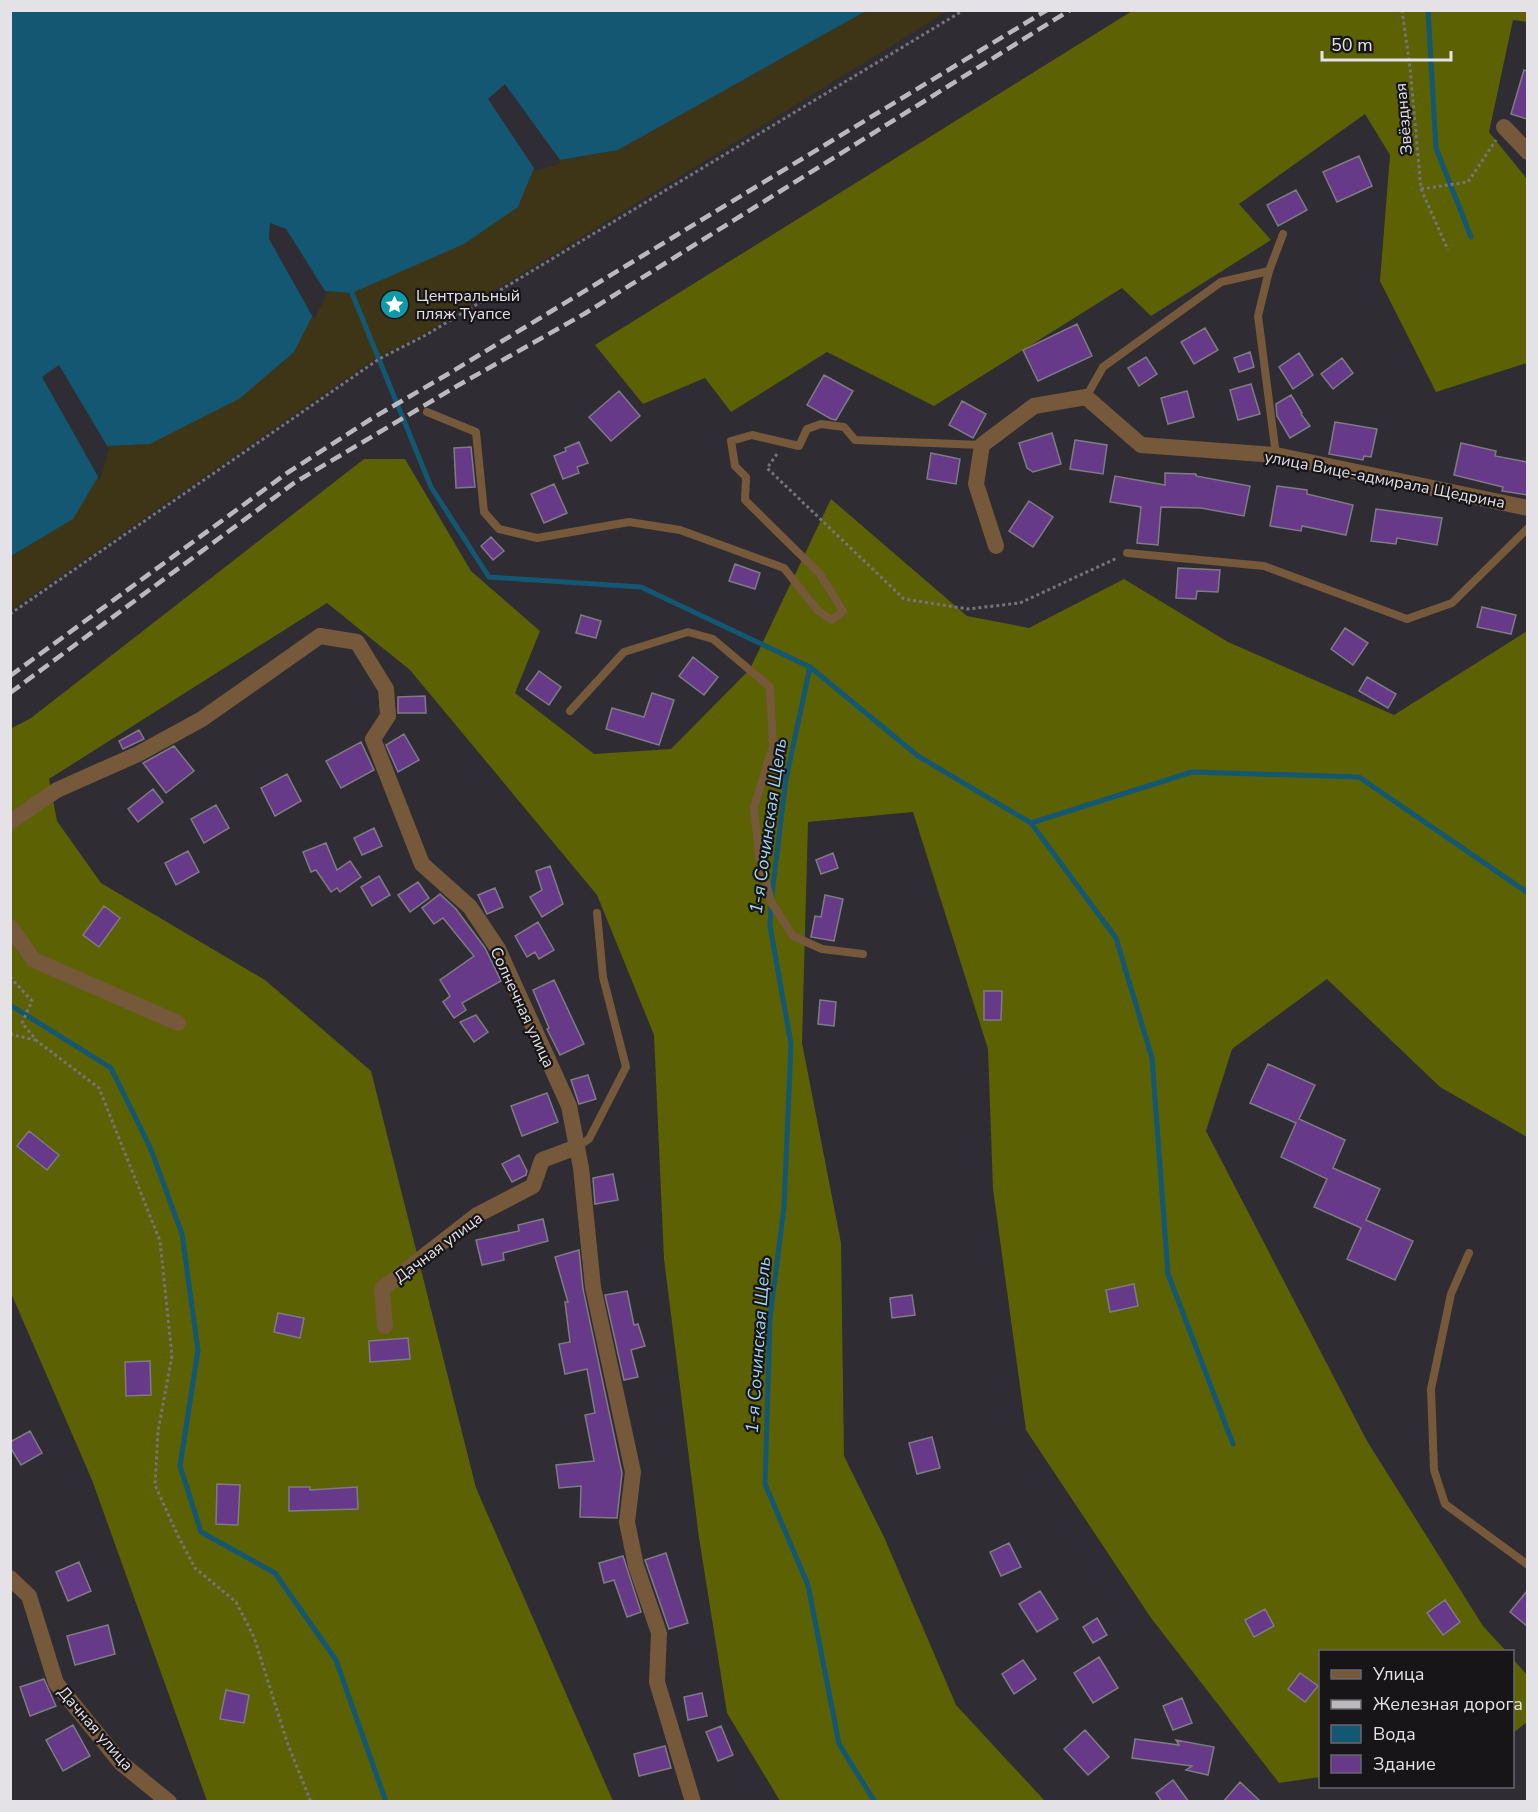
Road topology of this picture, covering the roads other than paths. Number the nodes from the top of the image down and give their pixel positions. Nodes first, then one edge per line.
1 (1504, 127) road end
2 (1527, 152) edge
3 (1283, 234) dead end
4 (1269, 271) junction
5 (1086, 397) junction
6 (427, 412) dead end
7 (982, 445) junction
8 (1276, 455) junction
9 (1527, 508) edge
10 (1527, 528) edge
11 (996, 546) dead end
12 (1127, 554) road end
13 (570, 711) dead end
14 (10, 822) edge
15 (597, 913) dead end
16 (10, 927) edge
17 (863, 954) dead end
18 (178, 1023) dead end
19 (577, 1148) junction
20 (1469, 1253) dead end
21 (385, 1326) dead end
22 (1527, 1565) edge
23 (10, 1578) edge
24 (169, 1802) edge
25 (693, 1802) edge

1 - 2 street
3 - 4 lane
4 - 5 lane
4 - 8 lane
5 - 7 street
5 - 8 street, улица Вице-адмирала Щедрина
6 - 7 lane
7 - 11 street
8 - 9 street, улица Вице-адмирала Щедрина
10 - 12 lane
13 - 17 lane
14 - 19 street, Солнечная улица
15 - 19 lane
16 - 18 street
19 - 21 street, Дачная улица
19 - 25 street, Солнечная улица
20 - 22 lane
23 - 24 street, Дачная улица

